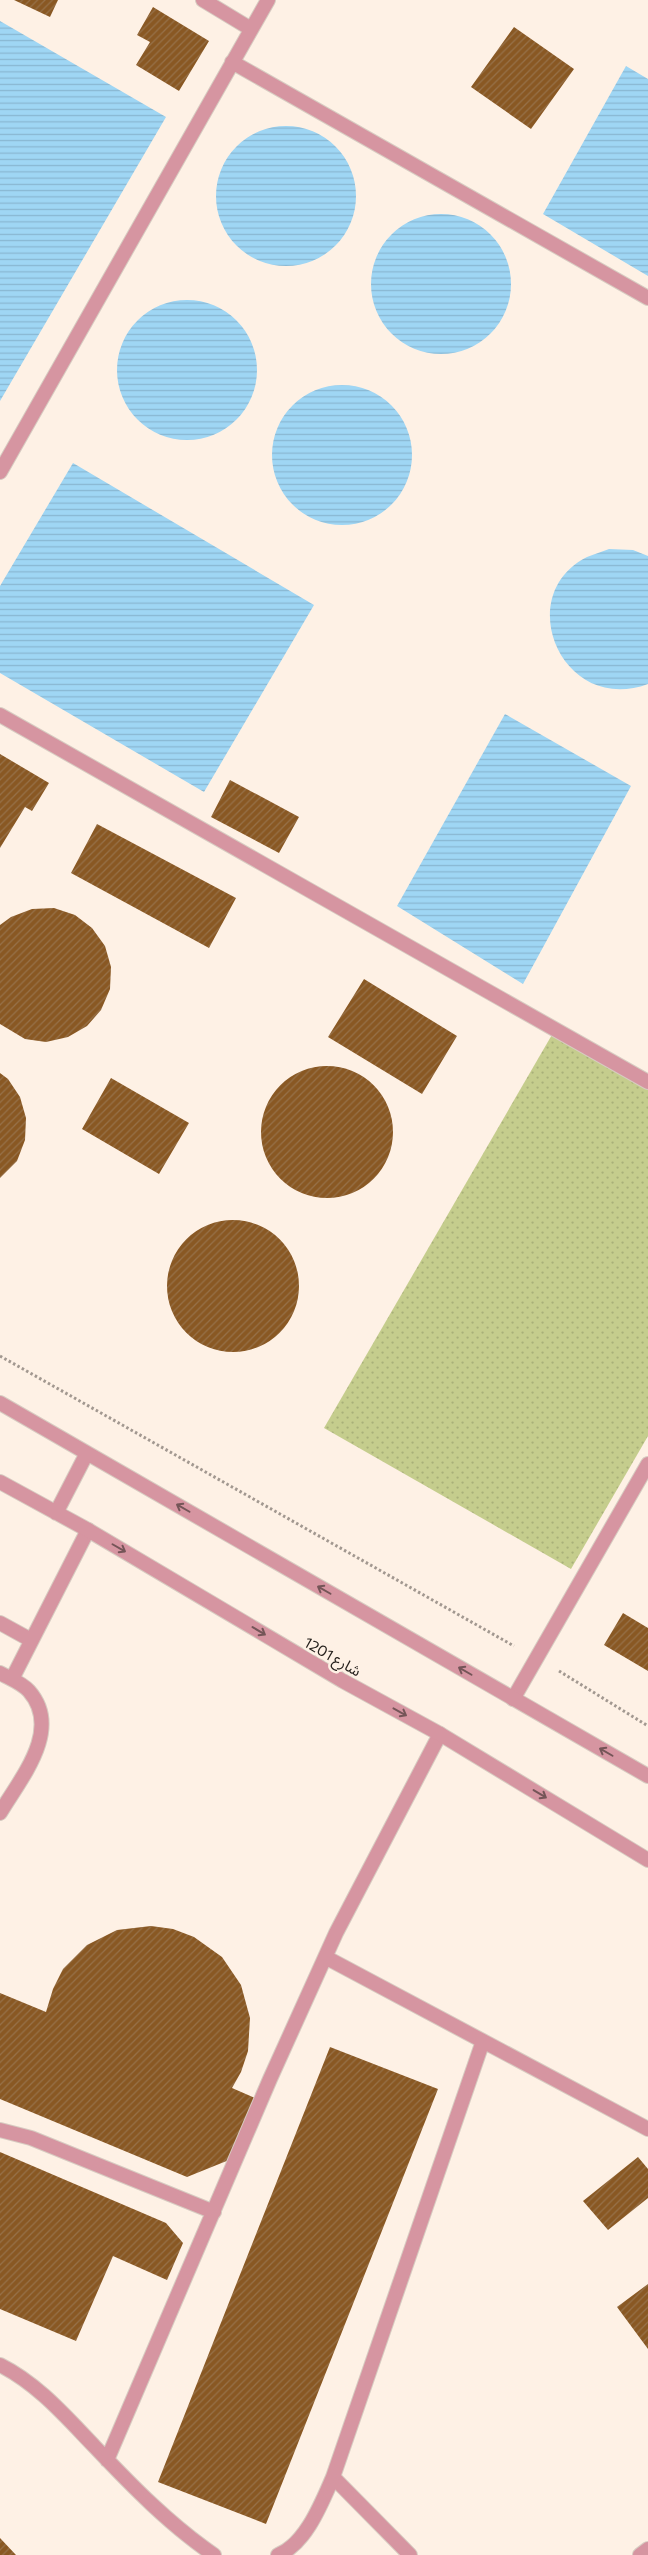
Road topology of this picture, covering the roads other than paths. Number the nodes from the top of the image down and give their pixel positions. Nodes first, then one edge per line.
1 (203, 0) edge
2 (268, 0) edge
3 (251, 29) junction
4 (232, 62) junction
5 (648, 298) edge
6 (0, 472) edge
7 (0, 715) edge
8 (648, 1082) edge
9 (0, 1403) edge
10 (87, 1453) junction
11 (648, 1464) edge
12 (0, 1482) edge
13 (56, 1513) junction
14 (88, 1530) junction
15 (0, 1623) edge
16 (31, 1640) junction
17 (6, 1676) edge
18 (513, 1699) junction
19 (440, 1734) junction
20 (648, 1776) edge
21 (0, 1813) edge
22 (648, 1860) edge
23 (327, 1958) junction
24 (483, 2041) junction
25 (648, 2129) edge
26 (0, 2130) edge
27 (214, 2212) junction
28 (0, 2365) edge
29 (107, 2460) junction
30 (333, 2477) junction
31 (648, 2549) edge
32 (214, 2555) edge
33 (278, 2555) edge
34 (410, 2555) edge
35 (640, 2555) edge

1 - 3 street
2 - 3 street
3 - 4 street
4 - 5 street
4 - 6 street
7 - 8 street
9 - 10 street
10 - 13 street
18 -> 10 street
11 - 18 street
12 - 13 street, شارع 1201
13 - 14 street, شارع 1201
14 - 16 street
14 -> 19 street, شارع 1201
15 - 16 street
16 - 17 street
17 - 21 street
20 -> 18 street
19 -> 22 street, شارع 1201
19 - 23 street
23 - 24 street
23 - 27 street
24 - 25 street
24 - 30 street
26 - 27 street
27 - 29 street
28 - 29 street
29 - 32 street
30 - 33 street
30 - 34 street
31 - 35 street

